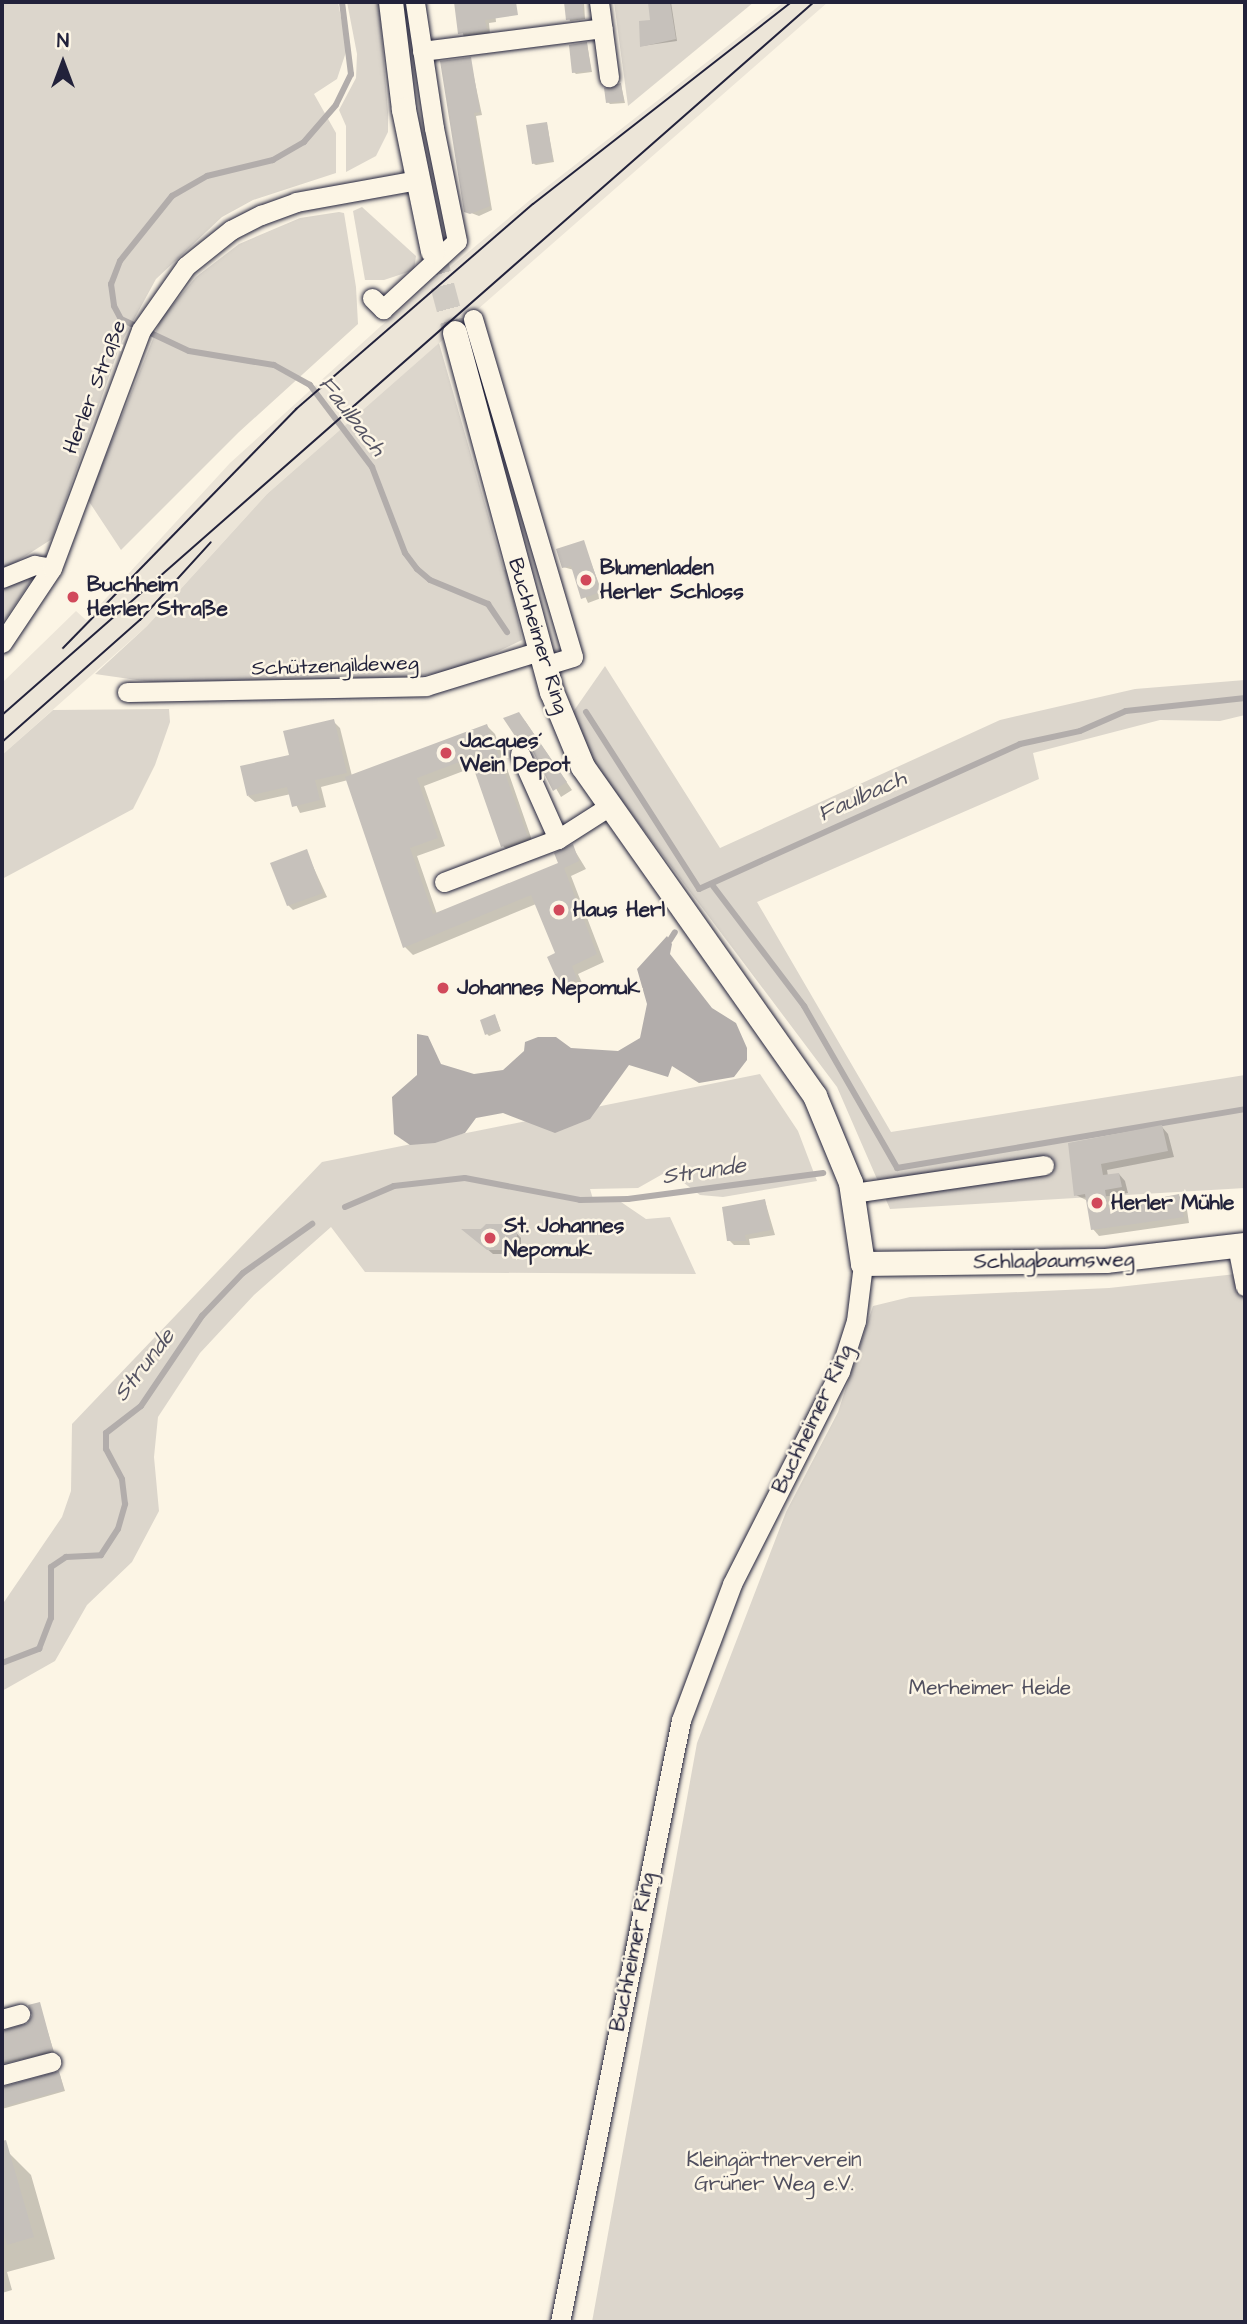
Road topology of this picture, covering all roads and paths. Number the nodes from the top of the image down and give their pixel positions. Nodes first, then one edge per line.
1 (391, 2) edge
2 (415, 2) edge
3 (599, 2) edge
4 (603, 28) junction
5 (422, 51) junction
6 (609, 77) dead end
7 (417, 180) junction
8 (433, 251) tunnel mouth
9 (372, 298) dead end
10 (464, 326) joint
11 (52, 568) junction
12 (2, 578) edge
13 (2, 643) edge
14 (542, 658) junction
15 (127, 692) dead end
16 (520, 754) dead end
17 (608, 807) junction
18 (558, 839) junction
19 (444, 882) dead end
20 (1044, 1165) dead end
21 (853, 1193) junction
22 (1241, 1246) edge
23 (863, 1264) junction
24 (1245, 1286) edge
25 (51, 2062) dead end
26 (2, 2076) edge
27 (560, 2322) edge

1 - 7 main road
2 - 5 street
3 - 4 street
4 - 5 street
4 - 6 street
5 - 9 street
7 - 8 main road
7 - 11 street, Herler Straße
10 - 14 main road, Buchheimer Ring
10 - 14 street, Schützengildeweg
11 - 12 street
11 - 13 street, Herler Straße
14 - 15 street, Schützengildeweg
14 - 17 main road, Buchheimer Ring
16 - 18 street
17 - 18 street
17 - 21 main road, Buchheimer Ring
18 - 19 street
20 - 21 street
21 - 23 main road, Buchheimer Ring
22 - 23 main road, Schlagbaumsweg
22 - 24 street
23 - 27 street, Buchheimer Ring
25 - 26 street

